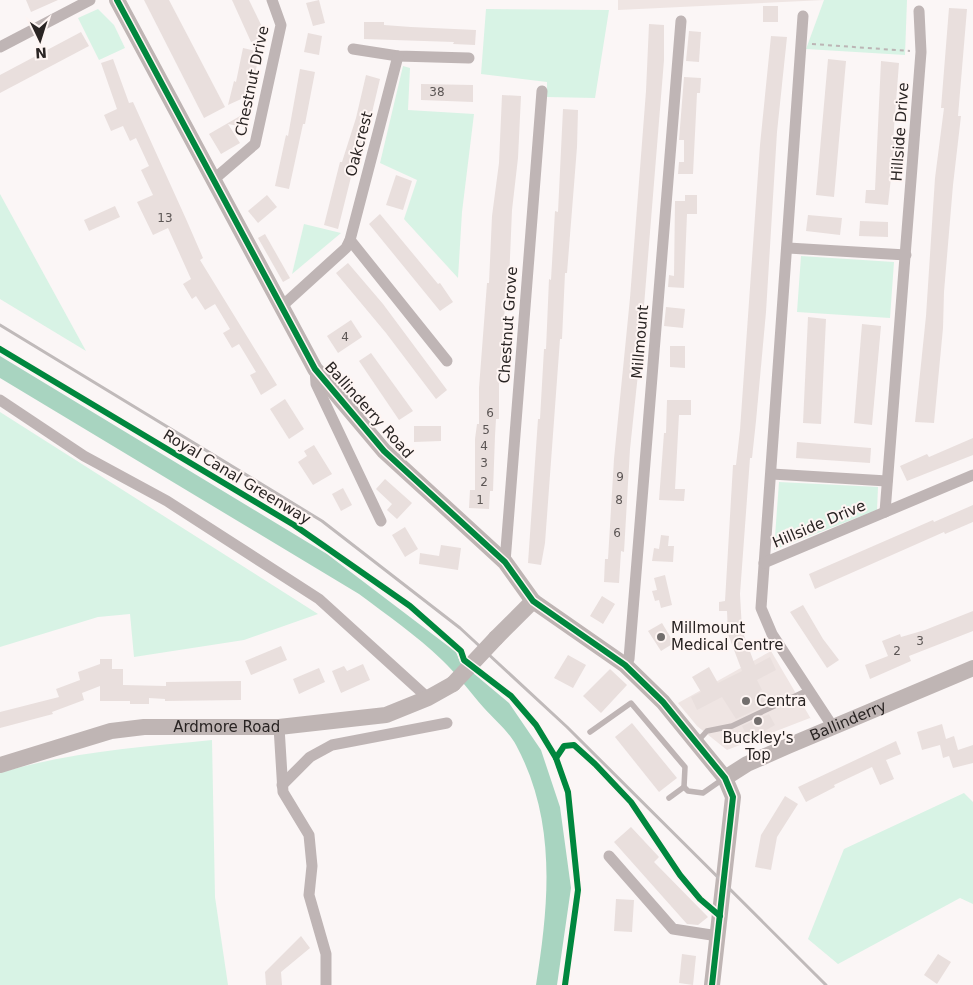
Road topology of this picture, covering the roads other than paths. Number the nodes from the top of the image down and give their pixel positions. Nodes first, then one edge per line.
1 (90, 0) edge
2 (117, 0) edge
3 (272, 0) edge
4 (70, 5) edge
5 (919, 11) dead end
6 (803, 16) dead end
7 (681, 21) dead end
8 (0, 48) edge
9 (353, 49) dead end
10 (398, 56) junction
11 (469, 58) dead end
12 (542, 91) dead end
13 (212, 181) junction
14 (350, 240) junction
15 (788, 248) junction
16 (906, 255) junction
17 (281, 307) junction
18 (447, 361) dead end
19 (315, 369) junction
20 (0, 400) edge
21 (772, 474) junction
22 (973, 475) edge
23 (887, 481) junction
24 (885, 512) junction
25 (381, 521) dead end
26 (505, 562) junction
27 (764, 563) junction
28 (533, 601) junction
29 (626, 665) junction
30 (973, 668) edge
31 (808, 690) junction
32 (428, 698) junction
33 (447, 723) dead end
34 (278, 727) junction
35 (833, 727) junction
36 (590, 732) dead end
37 (696, 743) junction
38 (0, 765) edge
39 (725, 778) junction
40 (282, 785) junction
41 (684, 787) junction
42 (669, 798) dead end
43 (609, 856) dead end
44 (718, 936) junction
45 (326, 985) edge
46 (712, 985) edge

1 - 4 street
2 - 13 street, Ballinderry Road
3 - 13 street, Chestnut Drive
4 - 8 street
5 - 16 street, Hillside Drive
6 - 15 street, Hillside Drive
7 - 29 street, Millmount
9 - 10 street
10 - 11 street
10 - 14 street, Oakcrest
12 - 26 street, Chestnut Grove
13 - 17 street, Ballinderry Road
14 - 17 street, Oakcrest
14 - 18 street
15 - 16 street
15 - 21 street, Hillside Drive
16 - 23 street, Hillside Drive
17 - 19 street, Ballinderry Road
19 - 25 street
19 - 26 street, Ballinderry Road
20 - 32 street
21 - 23 street, Hillside Drive
21 - 27 street, Hillside Drive
22 - 24 street, Hillside Drive
23 - 24 street, Hillside Drive
24 - 27 street, Hillside Drive
26 - 28 street, Ballinderry Road
27 - 31 street, Hillside Drive
28 - 29 street, Ballinderry Road
28 - 32 street, Ardmore Road, bridge
29 - 37 street, Ballinderry Road
30 - 35 street, Ballinderry
31 - 35 street, Hillside Drive
31 - 37 lane
32 - 34 street, Ardmore Road
33 - 40 street
34 - 38 street, Ardmore Road
34 - 40 street
35 - 39 street, Ballinderry
36 - 41 lane
37 - 39 street, Ballinderry Road
39 - 41 lane
39 - 44 street
40 - 45 street
41 - 42 lane
43 - 44 street
44 - 46 street

